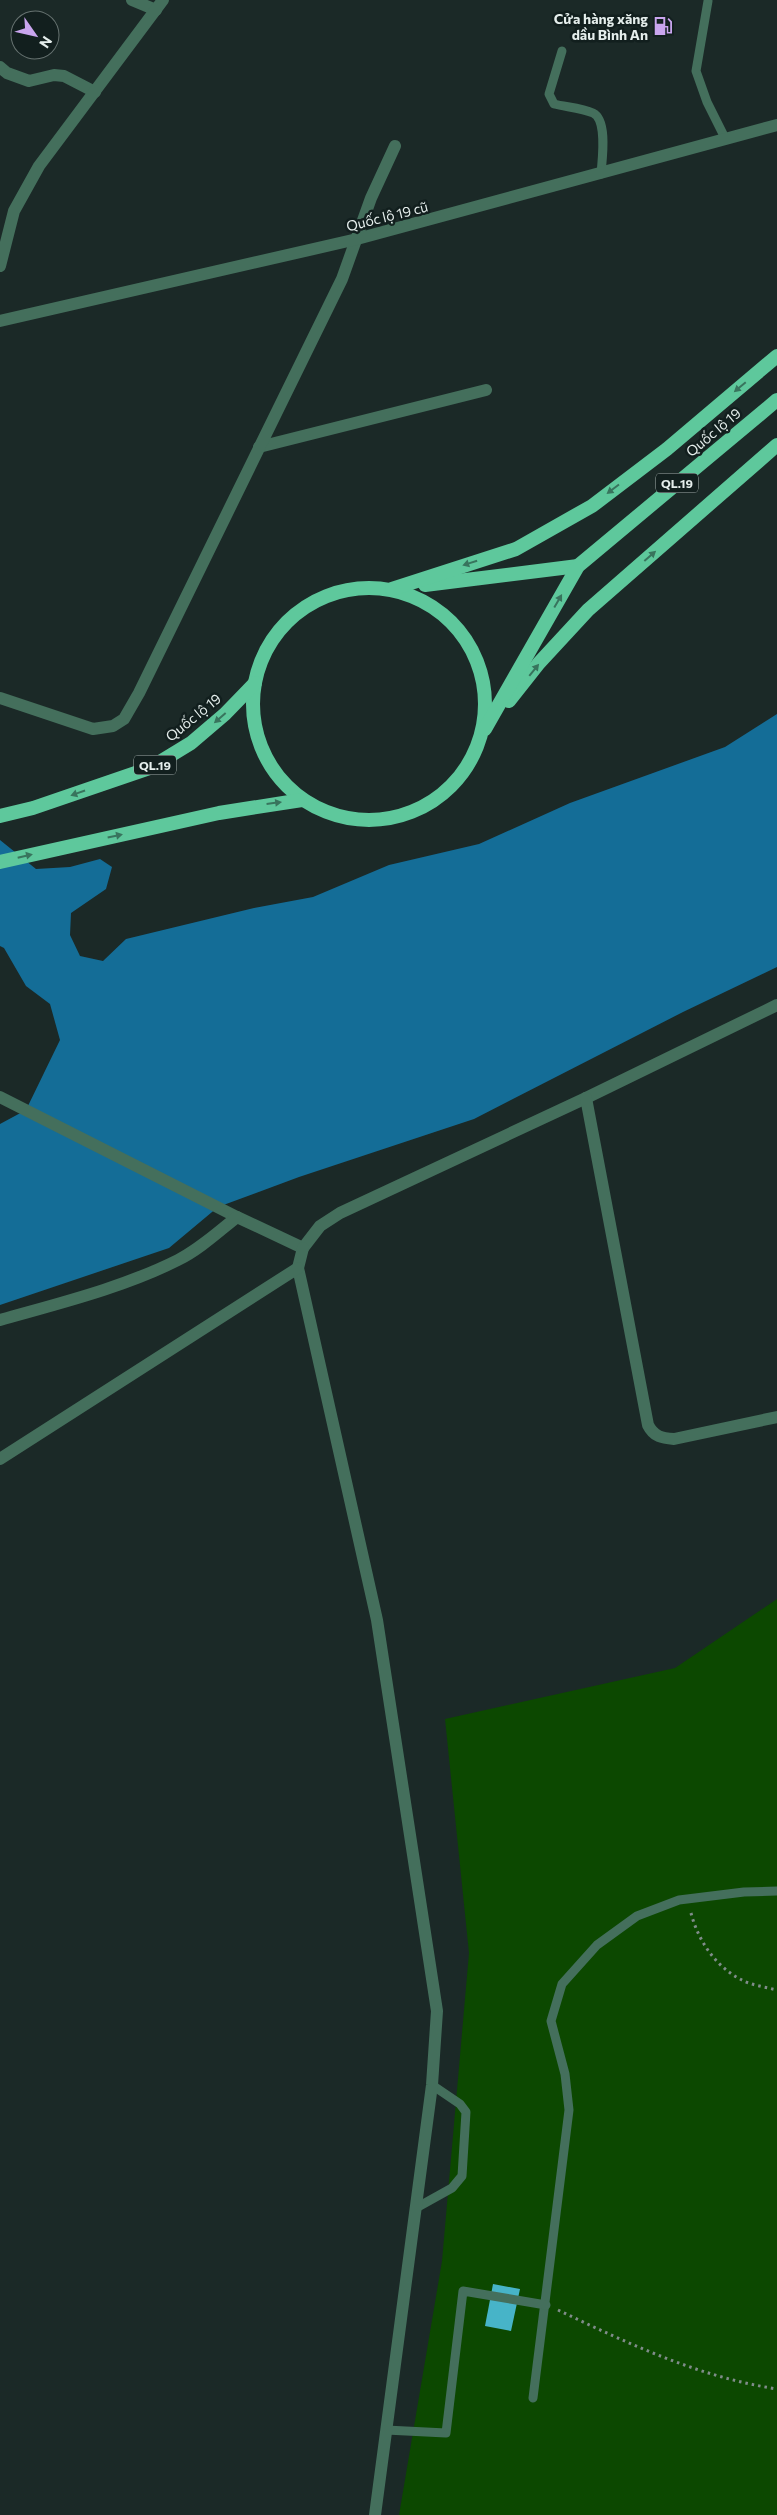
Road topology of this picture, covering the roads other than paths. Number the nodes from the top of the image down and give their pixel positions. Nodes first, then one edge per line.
1 (132, 0) edge
2 (708, 1) dead end
3 (160, 5) edge
4 (562, 51) dead end
5 (0, 67) edge
6 (95, 92) junction
7 (777, 126) edge
8 (725, 138) junction
9 (395, 146) dead end
10 (601, 174) junction
11 (357, 240) junction
12 (0, 266) edge
13 (0, 321) edge
14 (777, 356) edge
15 (486, 390) dead end
16 (777, 400) edge
17 (777, 445) edge
18 (259, 447) junction
19 (578, 566) junction
20 (392, 589) junction
21 (255, 683) junction
22 (0, 698) edge
23 (482, 735) junction
24 (302, 800) junction
25 (0, 816) edge
26 (0, 862) edge
27 (777, 1005) edge
28 (0, 1097) edge
29 (586, 1098) junction
30 (237, 1217) junction
31 (303, 1248) junction
32 (298, 1268) junction
33 (0, 1320) edge
34 (777, 1417) edge
35 (0, 1459) edge
36 (777, 1892) edge
37 (432, 2085) junction
38 (416, 2208) junction
39 (546, 2305) junction
40 (533, 2398) dead end
41 (386, 2430) junction
42 (375, 2515) edge

1 - 3 street
2 - 8 lane
3 - 6 street
4 - 10 lane
5 - 6 street
6 - 12 street
7 - 8 street, Quốc lộ 19 cũ
8 - 10 street, Quốc lộ 19 cũ
9 - 11 street
10 - 11 street, Quốc lộ 19 cũ
11 - 13 street, Quốc lộ 19 cũ
11 - 18 street
14 -> 20 highway
15 - 18 street
16 - 19 highway, Quốc lộ 19 / QL.19
23 -> 17 highway
18 - 22 street
19 - 20 highway
23 -> 19 highway, Quốc lộ 19 / QL.19
20 - 21 highway
20 - 23 highway
21 - 24 highway
21 -> 25 highway, Quốc lộ 19 / QL.19
23 - 24 highway
26 -> 24 highway
27 - 29 street
28 - 30 street
29 - 31 street
29 - 34 street
30 - 31 street
30 - 33 street
31 - 32 street
32 - 35 street
32 - 37 street
36 - 39 lane
37 - 38 street
37 - 38 lane
38 - 41 street
39 - 40 lane
39 - 41 lane
41 - 42 street

